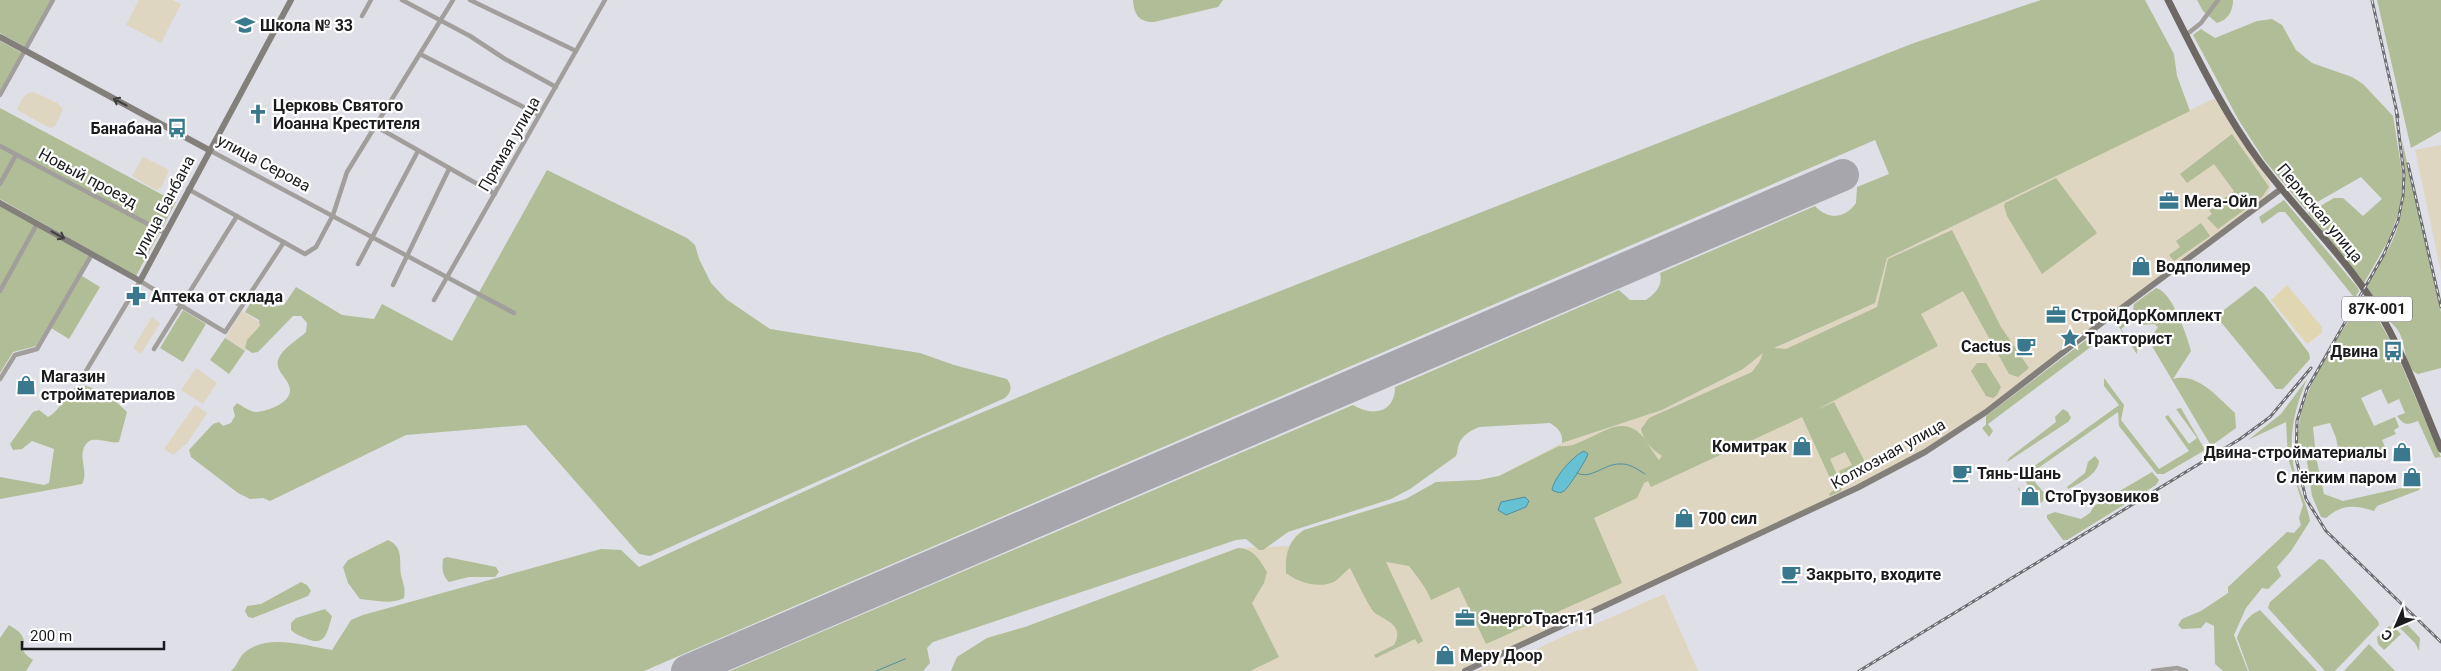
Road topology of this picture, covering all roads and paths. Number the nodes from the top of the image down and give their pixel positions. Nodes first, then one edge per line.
1 (53, 0) edge
2 (291, 0) edge
3 (371, 0) edge
4 (402, 0) edge
5 (453, 0) edge
6 (470, 0) edge
7 (605, 0) edge
8 (2168, 0) edge
9 (2218, 0) edge
10 (362, 16) dead end
11 (441, 20) junction
12 (2186, 35) junction
13 (0, 37) edge
14 (25, 51) junction
15 (576, 51) junction
16 (420, 54) junction
17 (556, 87) junction
18 (0, 95) edge
19 (540, 116) junction
20 (377, 127) junction
21 (0, 146) edge
22 (209, 150) junction
23 (418, 152) junction
24 (16, 155) junction
25 (449, 168) junction
26 (0, 184) edge
27 (188, 189) junction
28 (2281, 189) junction
29 (495, 194) junction
30 (0, 203) edge
31 (333, 215) junction
32 (237, 216) junction
33 (37, 224) junction
34 (165, 233) junction
35 (372, 237) junction
36 (284, 242) junction
37 (92, 254) junction
38 (408, 256) junction
39 (358, 264) dead end
40 (448, 277) junction
41 (140, 281) junction
42 (392, 285) dead end
43 (0, 291) edge
44 (434, 300) dead end
45 (179, 305) junction
46 (514, 313) dead end
47 (154, 349) dead end
48 (86, 371) dead end
49 (0, 380) edge
50 (2441, 449) edge
51 (2176, 670) edge
52 (1465, 671) edge
53 (2153, 671) edge
54 (2186, 671) edge

1 - 14 street
2 - 22 street, улица Банбана
3 - 10 street
4 - 11 street
5 - 11 street
6 - 15 street
7 - 15 street, Прямая улица
8 - 12 main road, Пермская улица / 87К-001
9 - 12 street
11 - 16 street
11 - 17 street
12 - 28 main road, Пермская улица / 87К-001
13 - 14 street, улица Серова
14 - 18 street
22 -> 14 street, улица Серова
15 - 17 street, Прямая улица
16 - 19 street
16 - 20 street
17 - 19 street, Прямая улица
19 - 29 street, Прямая улица
20 - 23 street
20 - 31 street
21 - 24 street, Новый проезд
22 - 27 street, улица Банбана
22 - 31 street, улица Серова
23 - 25 street
23 - 35 street
24 - 26 street
24 - 34 street, Новый проезд
25 - 29 street
25 - 38 street
27 - 32 street
27 - 34 street, улица Банбана
28 - 50 main road, Пермская улица / 87К-001
28 - 52 street, Колхозная улица
29 - 40 street, Прямая улица
30 - 33 street
31 - 35 street, улица Серова
31 - 36 street
32 - 36 street
32 - 45 street
33 -> 37 street
33 - 43 street
34 - 41 street, улица Банбана
35 - 38 street, улица Серова
35 - 39 street
36 - 45 street
37 - 41 street
37 - 49 street
38 - 40 street, улица Серова
38 - 42 street
40 - 44 street, Прямая улица
40 - 46 street, улица Серова
41 - 45 street
41 - 48 street, улица Банбана
45 - 47 street
51 - 53 street
51 - 54 street

